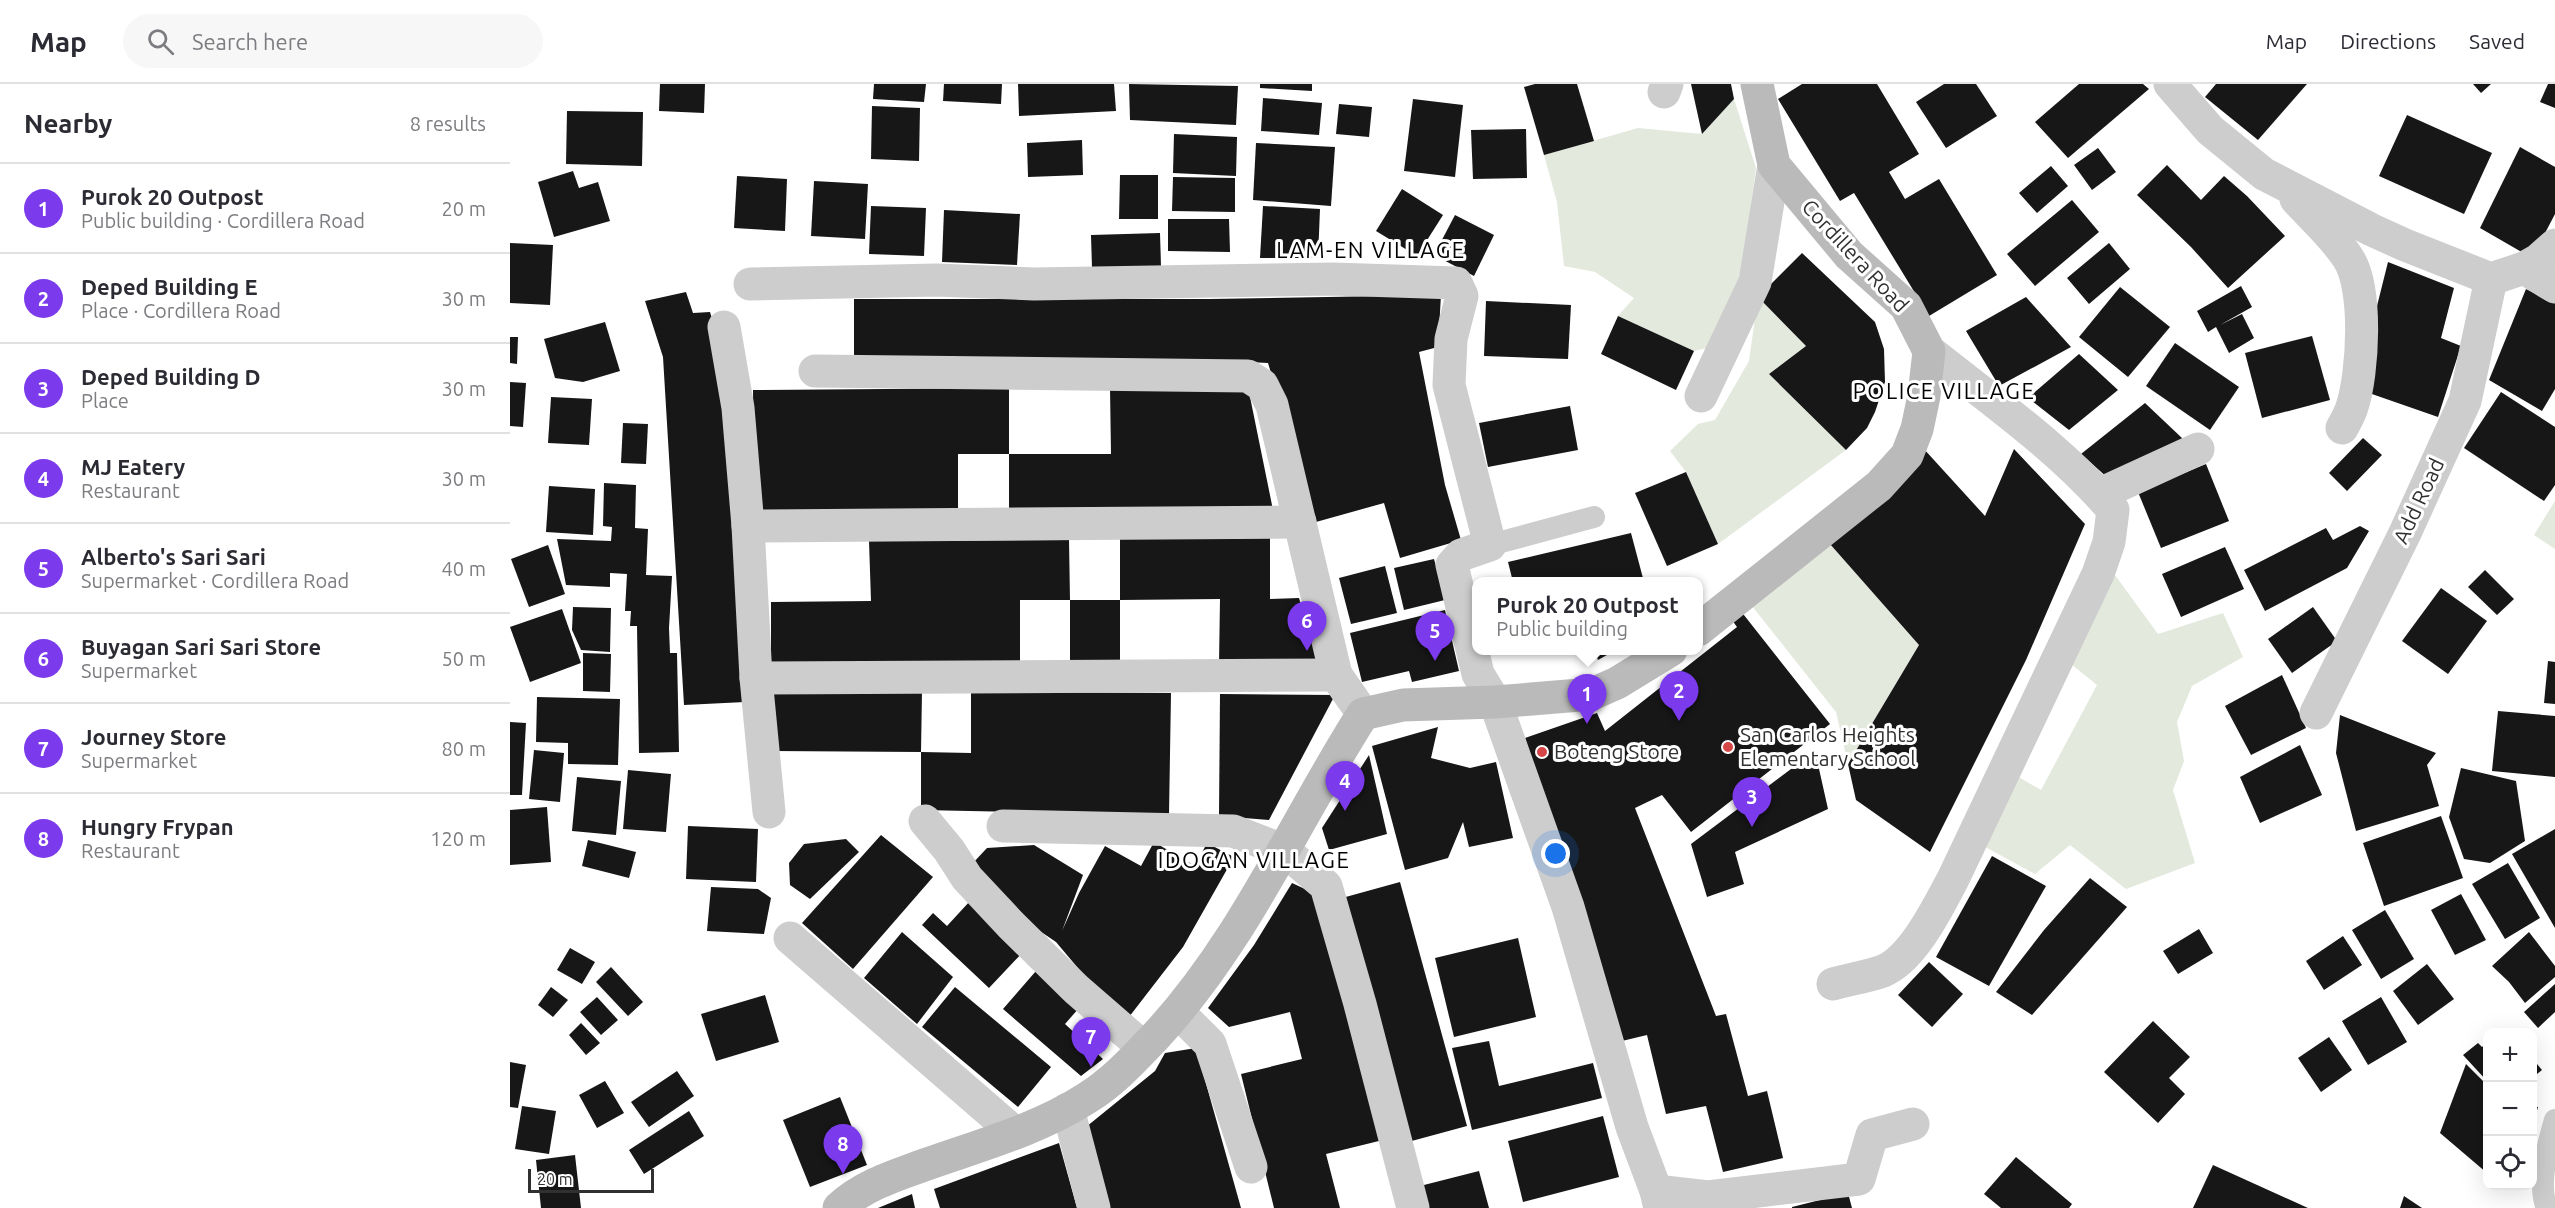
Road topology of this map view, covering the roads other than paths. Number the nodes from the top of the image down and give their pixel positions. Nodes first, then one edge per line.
1 (1757, 84) edge
2 (2170, 84) edge
3 (1774, 165) junction
4 (2285, 186) junction
5 (2555, 245) edge
6 (2524, 268) junction
7 (2491, 279) junction
8 (750, 284) dead end
9 (2555, 287) edge
10 (724, 327) dead end
11 (1929, 351) junction
12 (815, 371) dead end
13 (1701, 396) dead end
14 (2342, 428) dead end
15 (2198, 449) dead end
16 (2100, 494) junction
17 (1594, 518) dead end
18 (1300, 522) junction
19 (748, 526) junction
20 (1490, 545) junction
21 (1703, 626) edge
22 (1472, 649) edge
23 (1473, 655) edge
24 (1664, 655) edge
25 (1336, 675) junction
26 (756, 678) junction
27 (1495, 702) junction
28 (2316, 713) dead end
29 (1363, 714) junction
30 (769, 812) dead end
31 (925, 821) dead end
32 (1003, 826) dead end
33 (1285, 851) junction
34 (789, 938) dead end
35 (1833, 984) dead end
36 (1178, 1012) junction
37 (1144, 1048) junction
38 (1068, 1108) junction
39 (2555, 1120) edge
40 (1913, 1124) dead end
41 (1015, 1133) junction
42 (1251, 1167) dead end
43 (1658, 1200) edge
44 (839, 1208) edge
45 (1094, 1208) edge
46 (1413, 1208) edge
47 (2547, 1208) edge

1 - 3 street, Cordillera Road
2 - 4 street
3 - 11 street, Cordillera Road
3 - 13 street, Cordillera Road
4 - 7 street
4 - 14 street
5 - 6 street
6 - 7 street
6 - 9 street
7 - 28 street, Add Road
8 - 20 street
10 - 19 street
11 - 16 street
11 - 21 street
12 - 18 street
15 - 16 street
16 - 35 street
17 - 20 lane
18 - 19 street
18 - 25 street
19 - 26 street
20 - 22 street
23 - 27 street
24 - 27 street
25 - 26 street
25 - 29 street
26 - 30 street
27 - 29 street
27 - 43 street
29 - 33 street
31 - 37 street
32 - 33 street
33 - 36 street
33 - 46 street
34 - 41 street
36 - 37 street
36 - 42 street
37 - 38 street
38 - 41 street
38 - 45 street
39 - 47 lane
40 - 43 street
41 - 44 street

